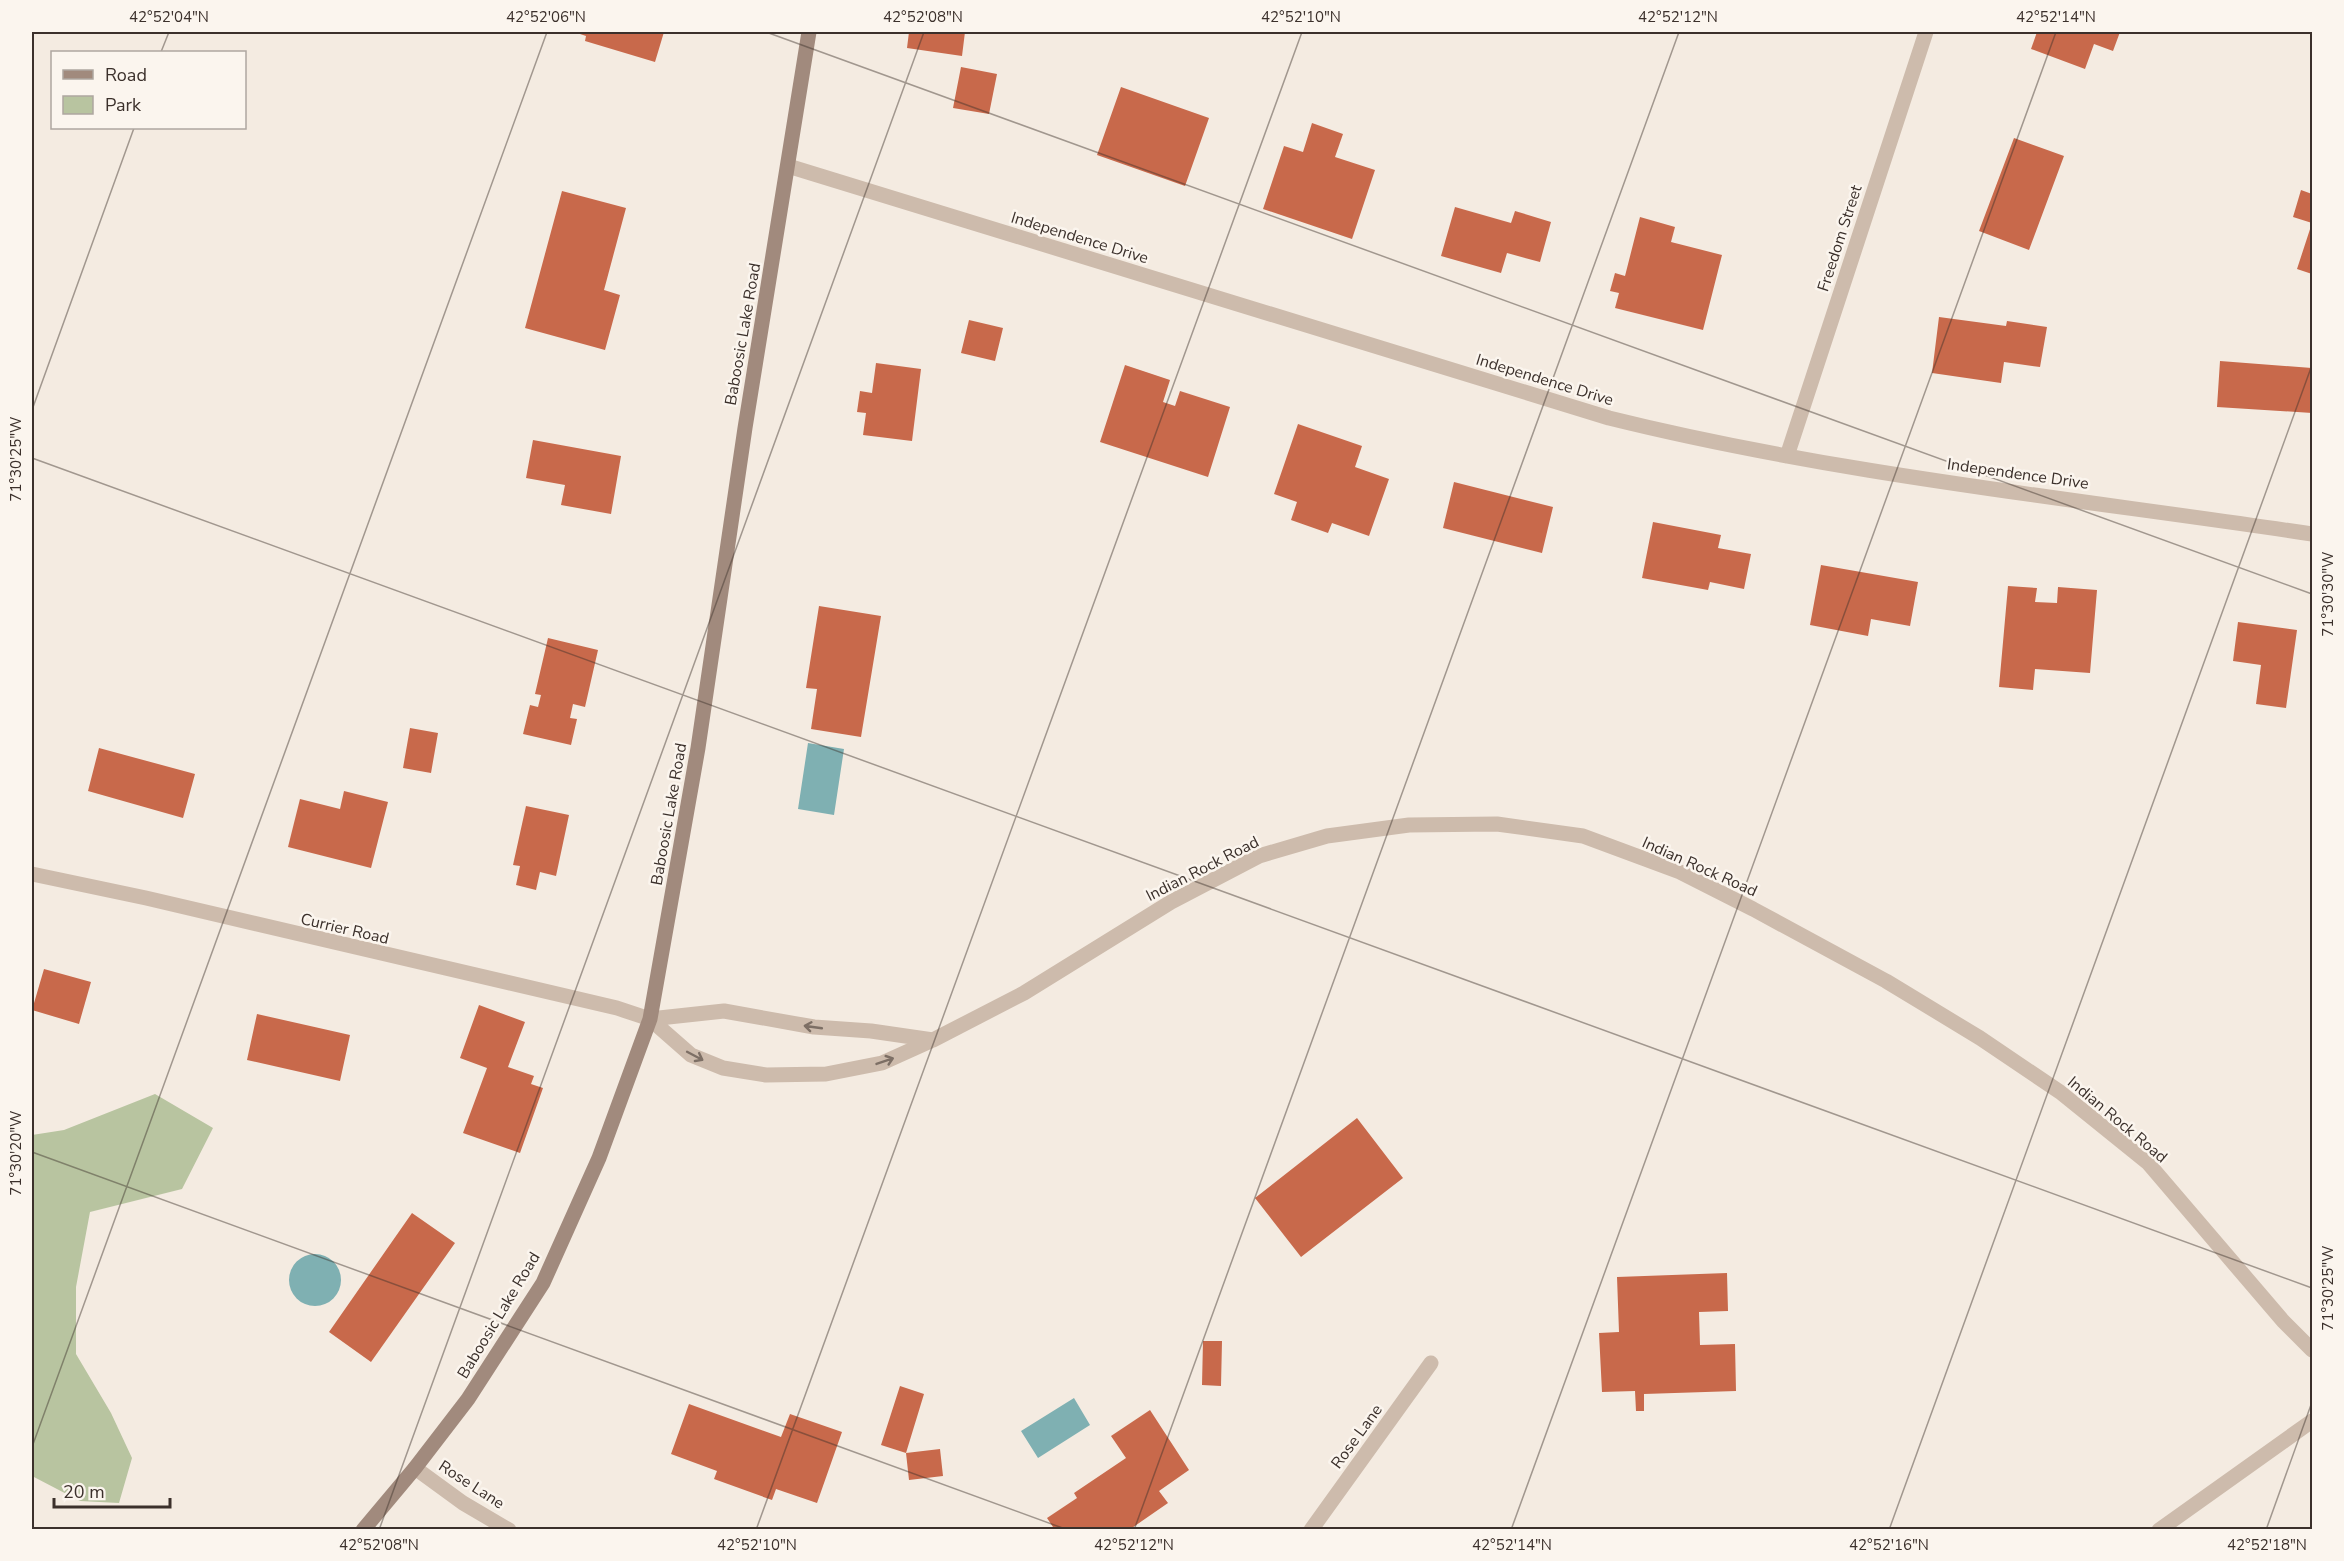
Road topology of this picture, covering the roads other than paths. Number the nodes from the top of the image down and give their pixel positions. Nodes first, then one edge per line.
1 (809, 32) edge
2 (1926, 32) edge
3 (788, 166) junction
4 (1787, 456) junction
5 (2313, 534) edge
6 (32, 874) edge
7 (650, 1019) junction
8 (933, 1041) junction
9 (2313, 1350) edge
10 (1431, 1363) dead end
11 (2313, 1421) edge
12 (416, 1468) junction
13 (363, 1530) edge
14 (509, 1530) edge
15 (1311, 1530) edge
16 (2159, 1530) edge

1 - 3 street, Baboosic Lake Road
2 - 4 street, Freedom Street
3 - 4 street, Independence Drive
3 - 7 street, Baboosic Lake Road
4 - 5 street, Independence Drive
6 - 7 street, Currier Road
8 -> 7 street
7 -> 8 street, Indian Rock Road
7 - 12 street, Baboosic Lake Road
8 - 9 street, Indian Rock Road
10 - 15 street, Rose Lane
11 - 16 street
12 - 13 street, Baboosic Lake Road
12 - 14 street, Rose Lane

